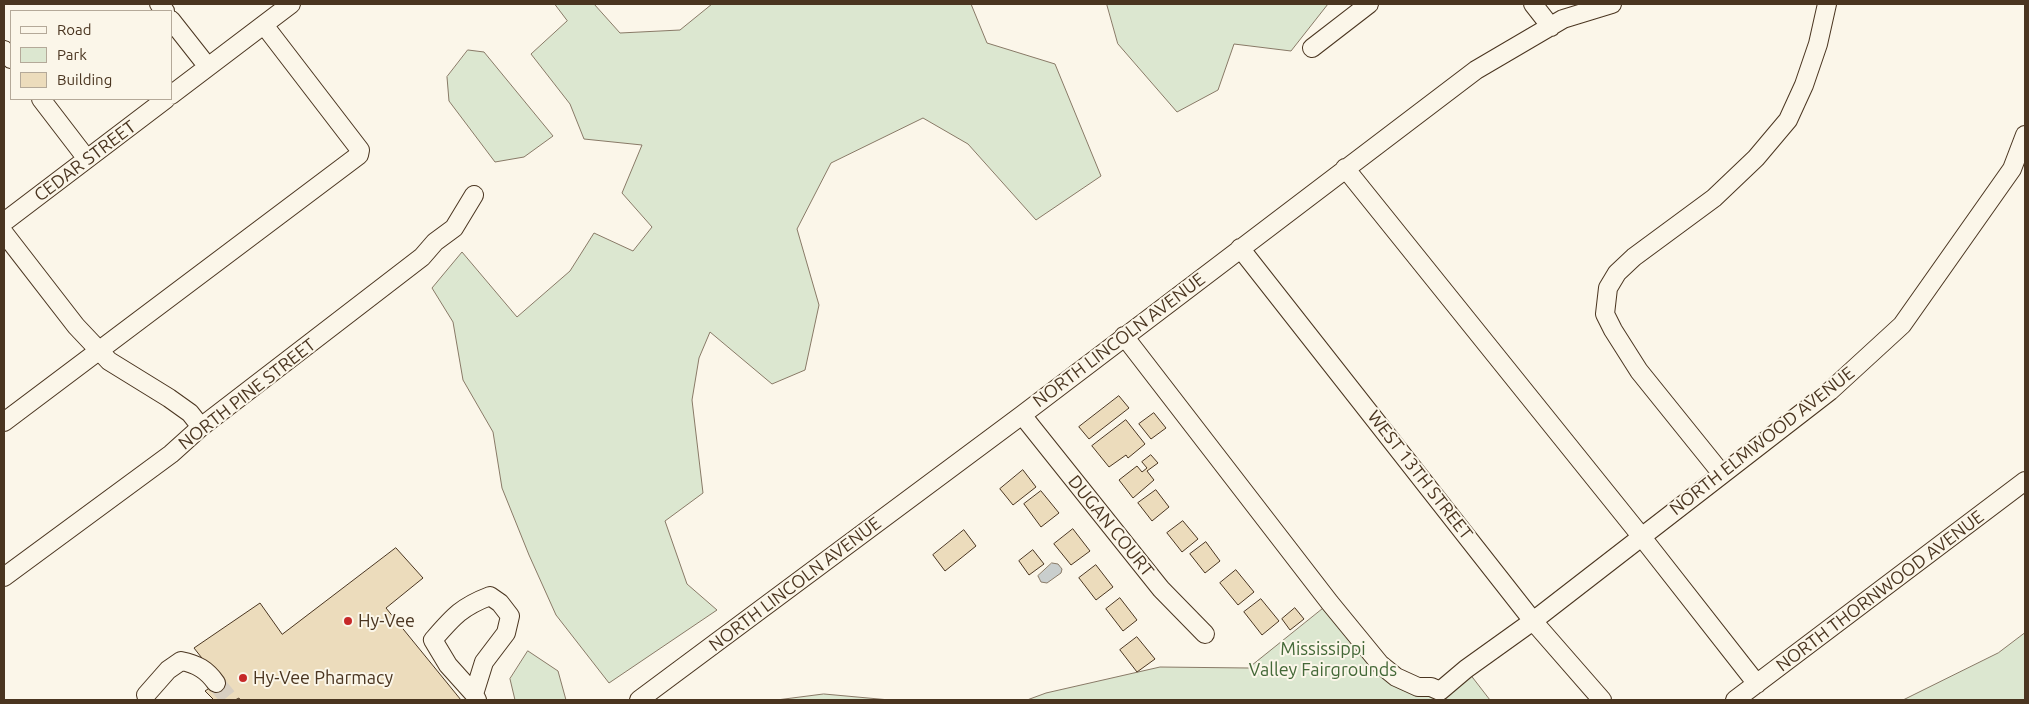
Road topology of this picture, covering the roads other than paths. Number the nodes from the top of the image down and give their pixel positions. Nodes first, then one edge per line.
1 (291, 4) edge
2 (1369, 4) edge
3 (1533, 4) edge
4 (1612, 4) edge
5 (1827, 4) edge
6 (1561, 17) edge
7 (172, 21) edge
8 (264, 25) junction
9 (1312, 48) dead end
10 (208, 67) junction
11 (172, 94) edge
12 (43, 100) edge
13 (165, 100) edge
14 (2025, 136) edge
15 (88, 159) junction
16 (1345, 168) junction
17 (474, 195) dead end
18 (4, 222) edge
19 (4, 233) edge
20 (1240, 248) junction
21 (1124, 336) junction
22 (98, 351) junction
23 (1022, 414) junction
24 (4, 422) edge
25 (201, 427) junction
26 (1722, 474) junction
27 (2025, 481) edge
28 (1641, 536) junction
29 (4, 576) edge
30 (1533, 621) junction
31 (1205, 634) dead end
32 (216, 684) tunnel mouth
33 (1756, 684) junction
34 (476, 697) edge
35 (148, 698) edge
36 (638, 700) edge
37 (1602, 700) edge
38 (1735, 700) edge

1 - 8 street
2 - 9 street
3 - 6 street
4 - 6 street, NORTH LINCOLN AVENUE
5 - 26 street
6 - 16 street, NORTH LINCOLN AVENUE
7 - 10 street
8 - 10 street
8 - 22 street
10 - 11 street
12 - 15 street
13 - 15 street, CEDAR STREET
14 - 26 street, NORTH ELMWOOD AVENUE
15 - 18 street, CEDAR STREET
16 - 20 street, NORTH LINCOLN AVENUE
16 - 28 street
17 - 25 street, NORTH PINE STREET
19 - 22 street
20 - 21 street, NORTH LINCOLN AVENUE
20 - 30 street, WEST 13TH STREET
21 - 23 street, NORTH LINCOLN AVENUE
21 - 30 street, NORTH ELMWOOD AVENUE
22 - 24 street
22 - 25 street
23 - 31 street, DUGAN COURT
23 - 36 street, NORTH LINCOLN AVENUE
25 - 29 street, NORTH PINE STREET
26 - 28 street, NORTH ELMWOOD AVENUE
27 - 33 street, NORTH THORNWOOD AVENUE
28 - 30 street, NORTH ELMWOOD AVENUE
28 - 33 street
30 - 37 street, WEST 13TH STREET
32 - 35 street
33 - 38 street, NORTH THORNWOOD AVENUE
34 - 34 street

